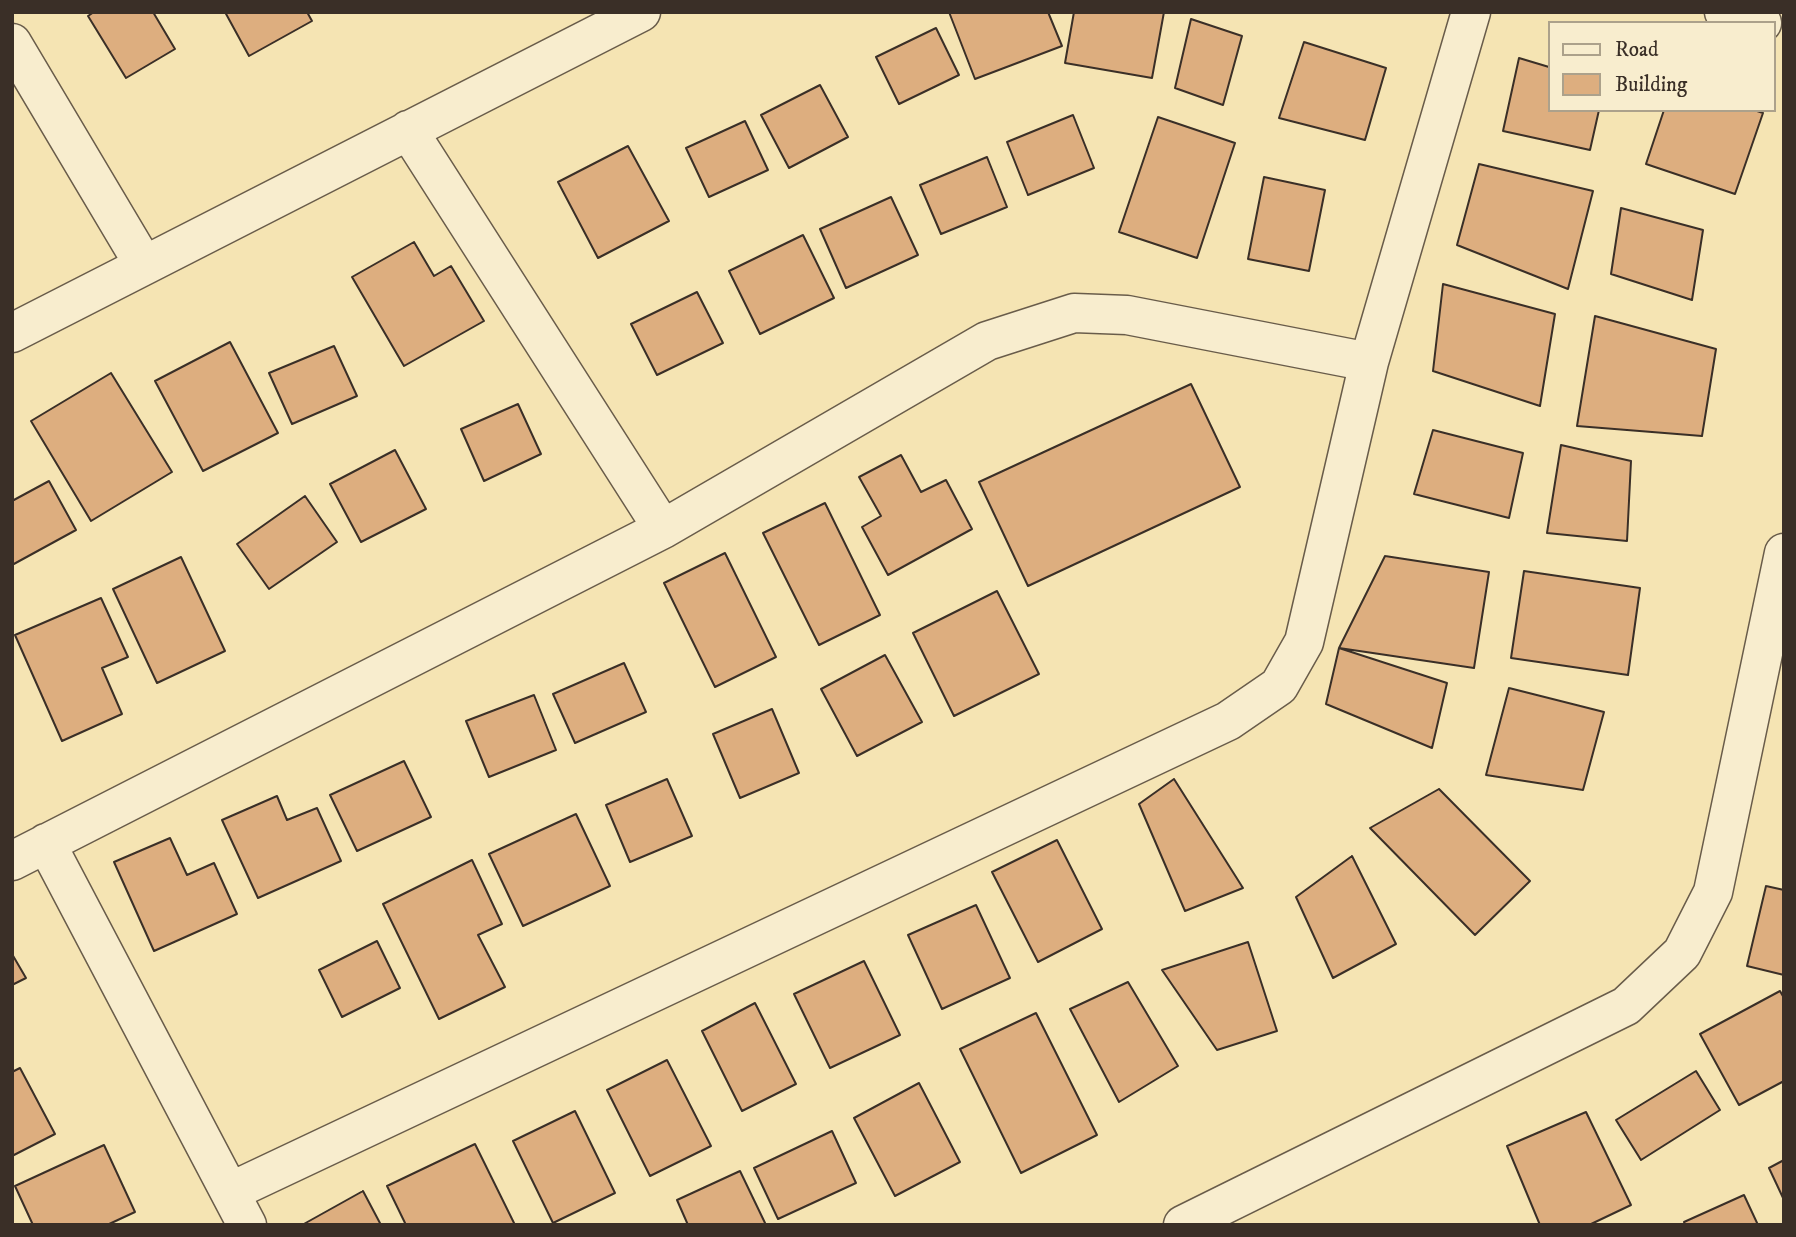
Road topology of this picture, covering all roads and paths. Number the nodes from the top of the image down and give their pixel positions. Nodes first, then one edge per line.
1 (641, 12) edge
2 (1471, 12) edge
3 (1724, 12) edge
4 (1755, 21) edge
5 (12, 43) edge
6 (408, 130) junction
7 (145, 265) junction
8 (12, 333) edge
9 (1369, 362) junction
10 (663, 529) junction
11 (1784, 553) edge
12 (46, 844) junction
13 (12, 861) edge
14 (238, 1209) edge
15 (1183, 1225) edge

1 - 6 street
2 - 9 street
3 - 4 street
5 - 7 street
6 - 7 street
6 - 10 street
7 - 8 street
9 - 10 street
9 - 14 street
10 - 12 street
11 - 15 street
12 - 13 street
12 - 14 street

